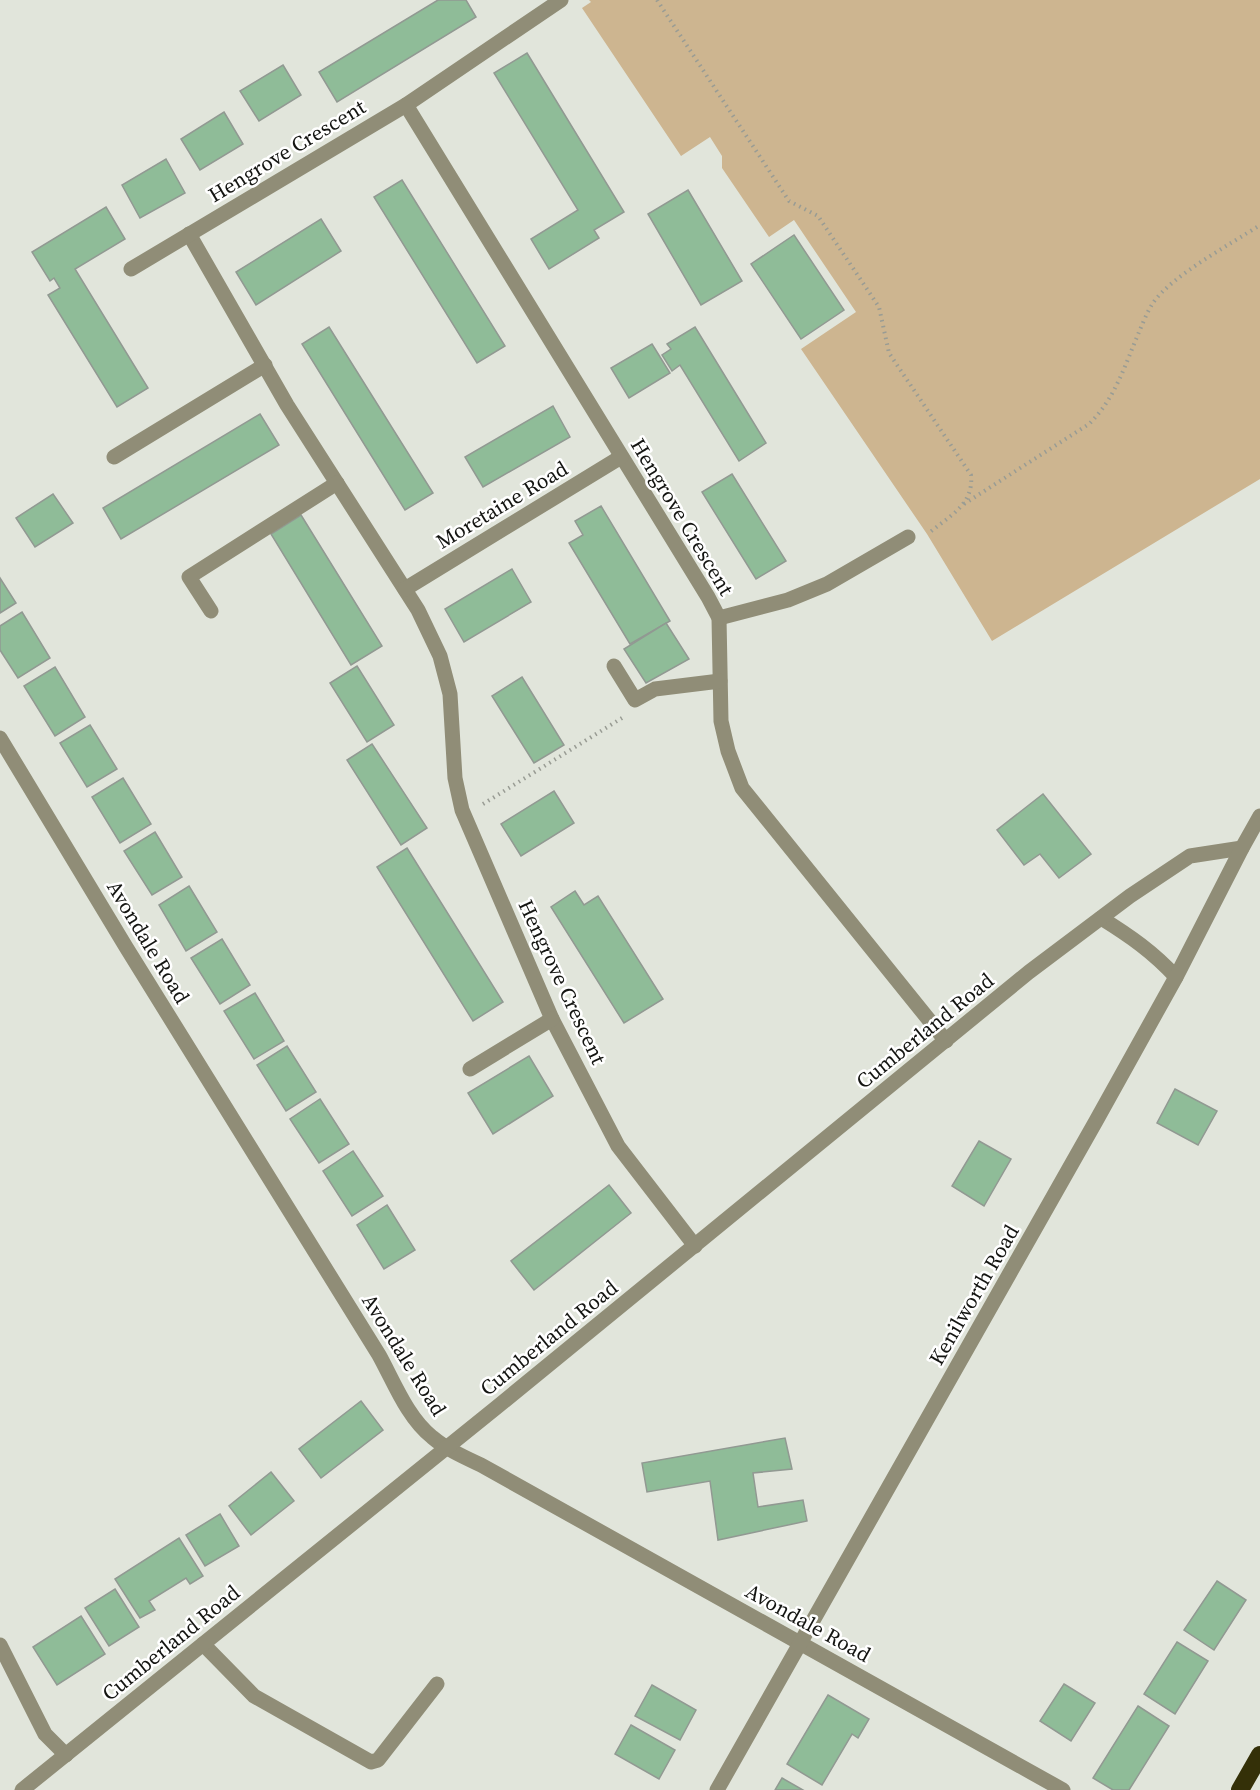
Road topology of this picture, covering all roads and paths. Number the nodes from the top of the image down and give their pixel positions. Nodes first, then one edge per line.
1 (561, 0) edge
2 (657, 0) edge
3 (406, 105) junction
4 (1260, 225) edge
5 (189, 234) junction
6 (131, 269) dead end
7 (265, 365) junction
8 (114, 457) dead end
9 (621, 457) junction
10 (337, 483) junction
11 (963, 505) junction
12 (908, 537) joint
13 (405, 589) junction
14 (211, 610) dead end
15 (718, 618) junction
16 (614, 666) dead end
17 (720, 681) junction
18 (625, 716) dead end
19 (0, 738) edge
20 (465, 816) junction
21 (1260, 816) edge
22 (1242, 848) junction
23 (1101, 918) junction
24 (1176, 977) junction
25 (552, 1019) junction
26 (946, 1041) junction
27 (470, 1069) dead end
28 (695, 1246) junction
29 (446, 1448) junction
30 (203, 1644) junction
31 (800, 1644) junction
32 (0, 1645) edge
33 (437, 1684) dead end
34 (66, 1755) junction
35 (1260, 1755) edge
36 (22, 1790) edge
37 (717, 1790) edge
38 (1063, 1790) edge
39 (1240, 1790) edge

1 - 3 street, Hengrove Crescent
2 - 11 path
3 - 5 street, Hengrove Crescent
3 - 9 street, Hengrove Crescent
4 - 11 path
5 - 6 street, Hengrove Crescent
5 - 7 street, Hengrove Crescent
7 - 8 street
7 - 10 street, Hengrove Crescent
9 - 13 street, Moretaine Road
9 - 15 street, Hengrove Crescent
10 - 13 street, Hengrove Crescent
10 - 14 street
11 - 12 path
12 - 15 street
13 - 20 street, Hengrove Crescent
15 - 17 street, Hengrove Crescent
16 - 17 street
17 - 26 street, Hengrove Crescent
18 - 20 path
19 - 29 street, Avondale Road
20 - 25 street, Hengrove Crescent
21 - 22 street, Kenilworth Road
22 - 23 street, Cumberland Road
22 - 24 street, Kenilworth Road
23 - 24 street
23 - 26 street, Cumberland Road
24 - 31 street, Kenilworth Road
25 - 27 street
25 - 28 street, Hengrove Crescent
26 - 28 street, Cumberland Road
28 - 29 street, Cumberland Road
29 - 30 street, Cumberland Road
29 - 31 street, Avondale Road
30 - 33 street
30 - 34 street, Cumberland Road
31 - 37 street, Kenilworth Road
31 - 38 street, Avondale Road
32 - 34 street
34 - 36 street, Cumberland Road
35 - 39 highway

